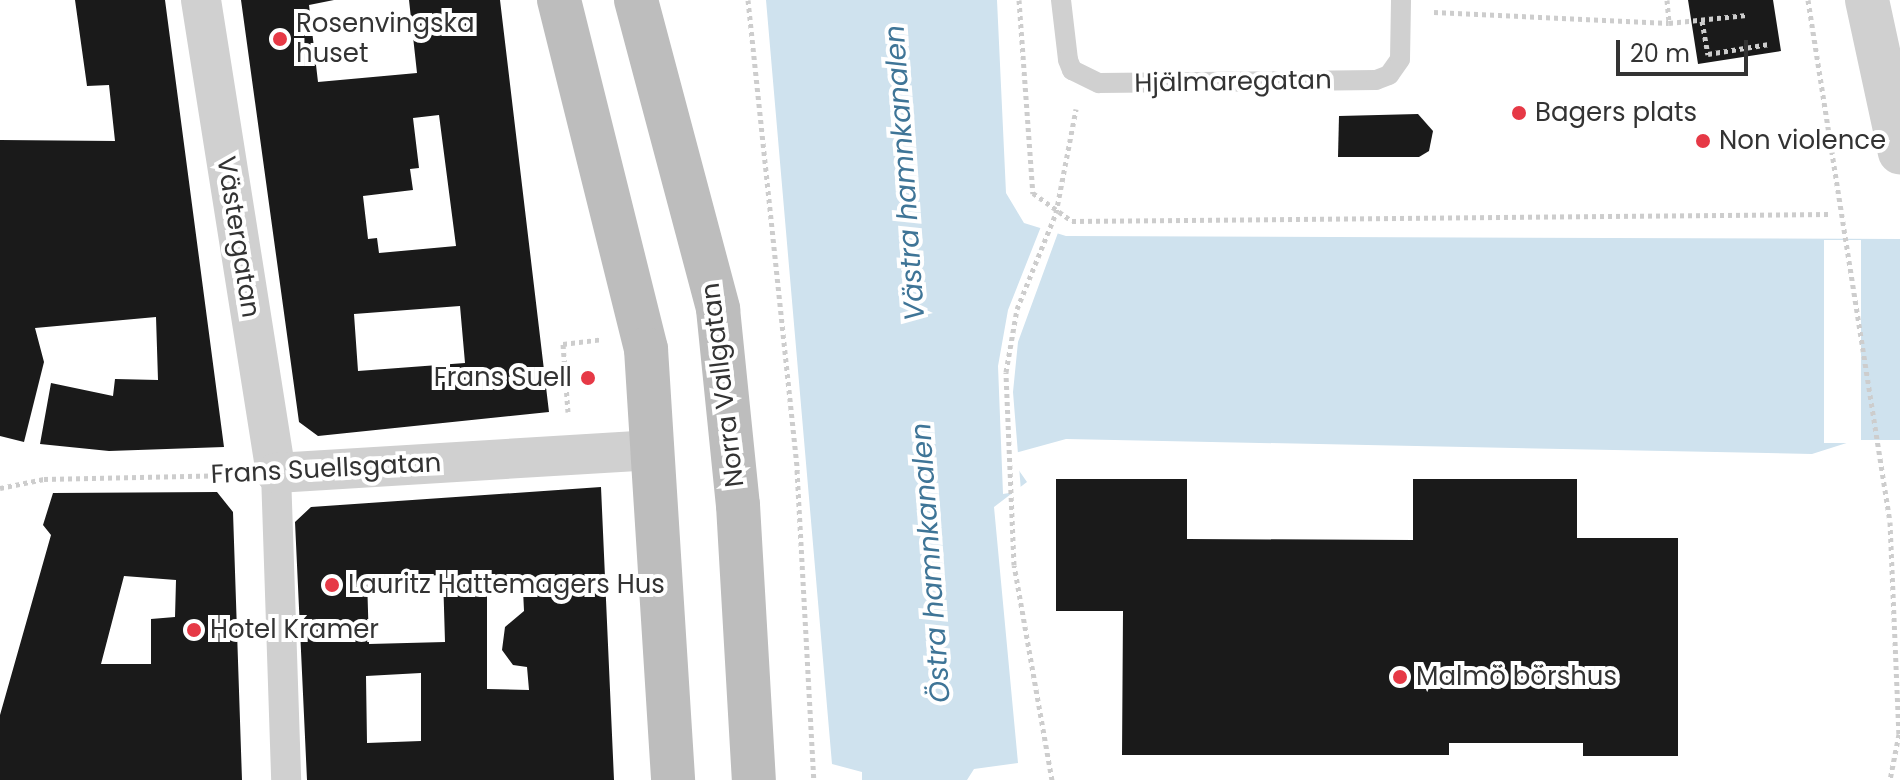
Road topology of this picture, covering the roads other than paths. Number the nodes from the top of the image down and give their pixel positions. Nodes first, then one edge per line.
1 (201, 0) edge
2 (559, 0) edge
3 (636, 0) edge
4 (1061, 0) edge
5 (1867, 0) edge
6 (1401, 5) edge
7 (1900, 152) edge
8 (653, 450) junction
9 (276, 473) junction
10 (286, 780) edge
11 (673, 780) edge
12 (754, 780) edge

1 - 9 street, Västergatan
2 - 8 main road
3 - 12 main road, Norra Vallgatan
4 - 6 lane, Hjälmaregatan
5 - 7 street
8 - 9 street, Frans Suellsgatan
8 - 11 main road
9 - 10 street

